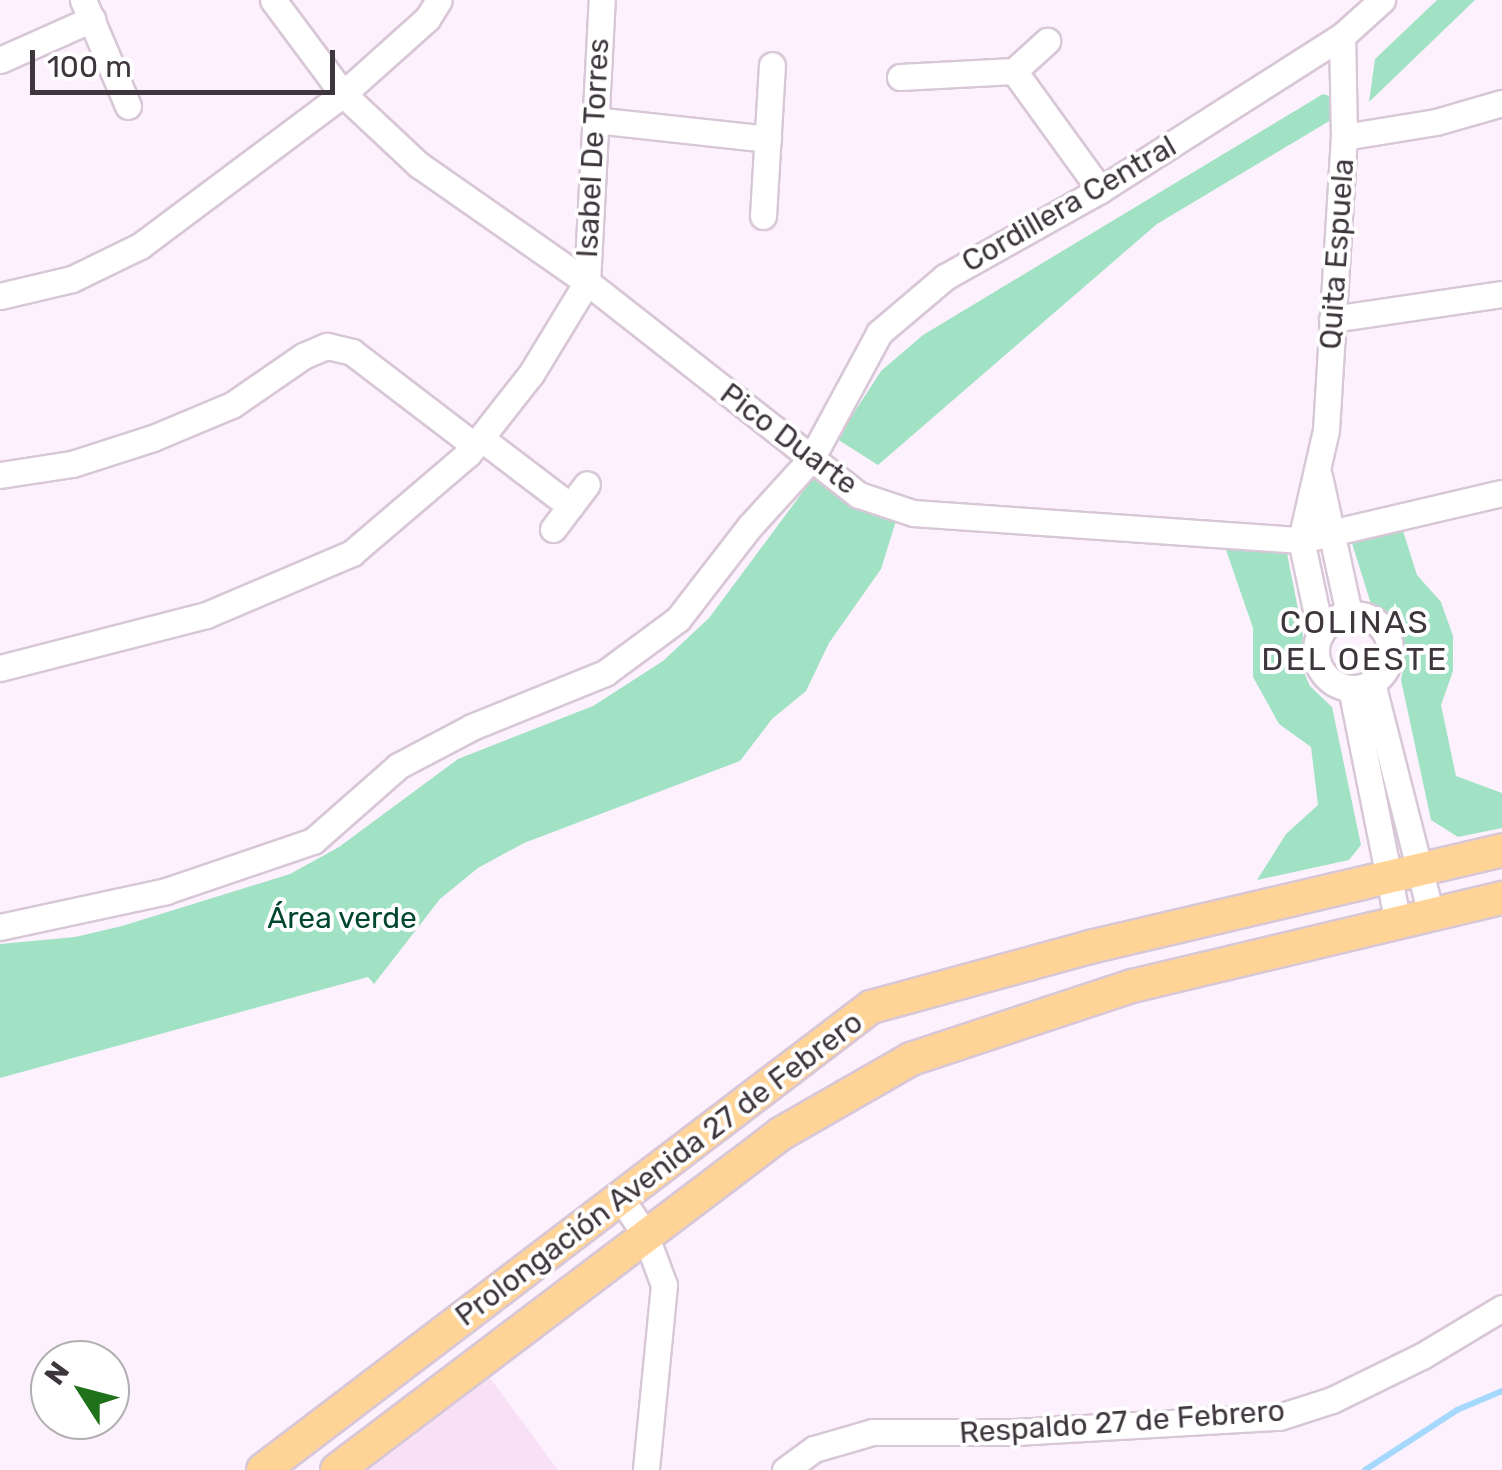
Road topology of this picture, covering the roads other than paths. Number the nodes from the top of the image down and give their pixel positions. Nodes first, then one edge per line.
1 (273, 0) edge
2 (438, 0) edge
3 (602, 0) edge
4 (1382, 0) edge
5 (88, 10) edge
6 (1342, 36) junction
7 (1048, 41) dead end
8 (0, 60) edge
9 (772, 66) dead end
10 (1014, 70) junction
11 (900, 77) dead end
12 (343, 94) junction
13 (1502, 103) edge
14 (128, 106) dead end
15 (594, 120) junction
16 (1344, 137) junction
17 (768, 139) junction
18 (1100, 190) junction
19 (763, 216) dead end
20 (586, 282) junction
21 (1502, 294) edge
22 (0, 296) edge
23 (1332, 319) junction
24 (478, 442) junction
25 (811, 458) junction
26 (1318, 471) junction
27 (0, 476) edge
28 (587, 484) dead end
29 (1502, 493) edge
30 (570, 506) junction
31 (553, 529) dead end
32 (1333, 532) junction
33 (1302, 540) junction
34 (1349, 614) junction
35 (1321, 633) junction
36 (0, 668) edge
37 (1362, 686) junction
38 (1502, 850) edge
39 (1421, 868) junction
40 (1388, 877) junction
41 (1502, 898) edge
42 (1431, 915) junction
43 (1398, 924) junction
44 (0, 927) edge
45 (620, 1197) junction
46 (645, 1234) junction
47 (1502, 1308) edge
48 (263, 1470) edge
49 (337, 1470) edge
50 (646, 1470) edge
51 (785, 1470) edge

1 - 12 street, Pico Duarte
2 - 12 street
3 - 15 street, Isabel De Torres
4 - 6 street, Cordillera Central
5 - 8 street
5 - 14 street
6 - 16 street, Quita Espuela
6 - 18 street, Cordillera Central
7 - 10 street
9 - 17 street
10 - 11 street
10 - 18 street
12 - 20 street, Pico Duarte
12 - 22 street
13 - 16 street
15 - 17 street
15 - 20 street, Isabel De Torres
16 - 23 street, Quita Espuela
17 - 19 street
18 - 25 street, Cordillera Central
20 - 24 street, Isabel De Torres
20 - 25 street, Pico Duarte
21 - 23 street
23 - 26 street, Quita Espuela
24 - 27 street
24 - 30 street
24 - 36 street, Isabel De Torres
25 - 33 street, Pico Duarte
25 - 44 street, Cordillera Central
26 - 32 street
26 - 33 street
28 - 30 street
29 - 32 street, Pico Duarte
30 - 31 street
32 - 33 street, Pico Duarte
32 - 34 street
33 - 35 street
34 - 35 street
34 - 37 street
35 - 37 street
37 - 39 street
37 - 40 street
38 - 39 main road, Prolongación Avenida 27 de Febrero
39 - 40 main road, Prolongación Avenida 27 de Febrero
39 - 42 street
40 - 43 street
40 - 45 main road, Prolongación Avenida 27 de Febrero
41 - 42 main road, Prolongación Avenida 27 de Febrero
42 - 43 main road, Prolongación Avenida 27 de Febrero
43 - 46 main road, Prolongación Avenida 27 de Febrero
45 - 46 street
45 - 48 main road, Prolongación Avenida 27 de Febrero
46 - 49 main road, Prolongación Avenida 27 de Febrero
46 - 50 street
47 - 51 street, Respaldo 27 de Febrero

